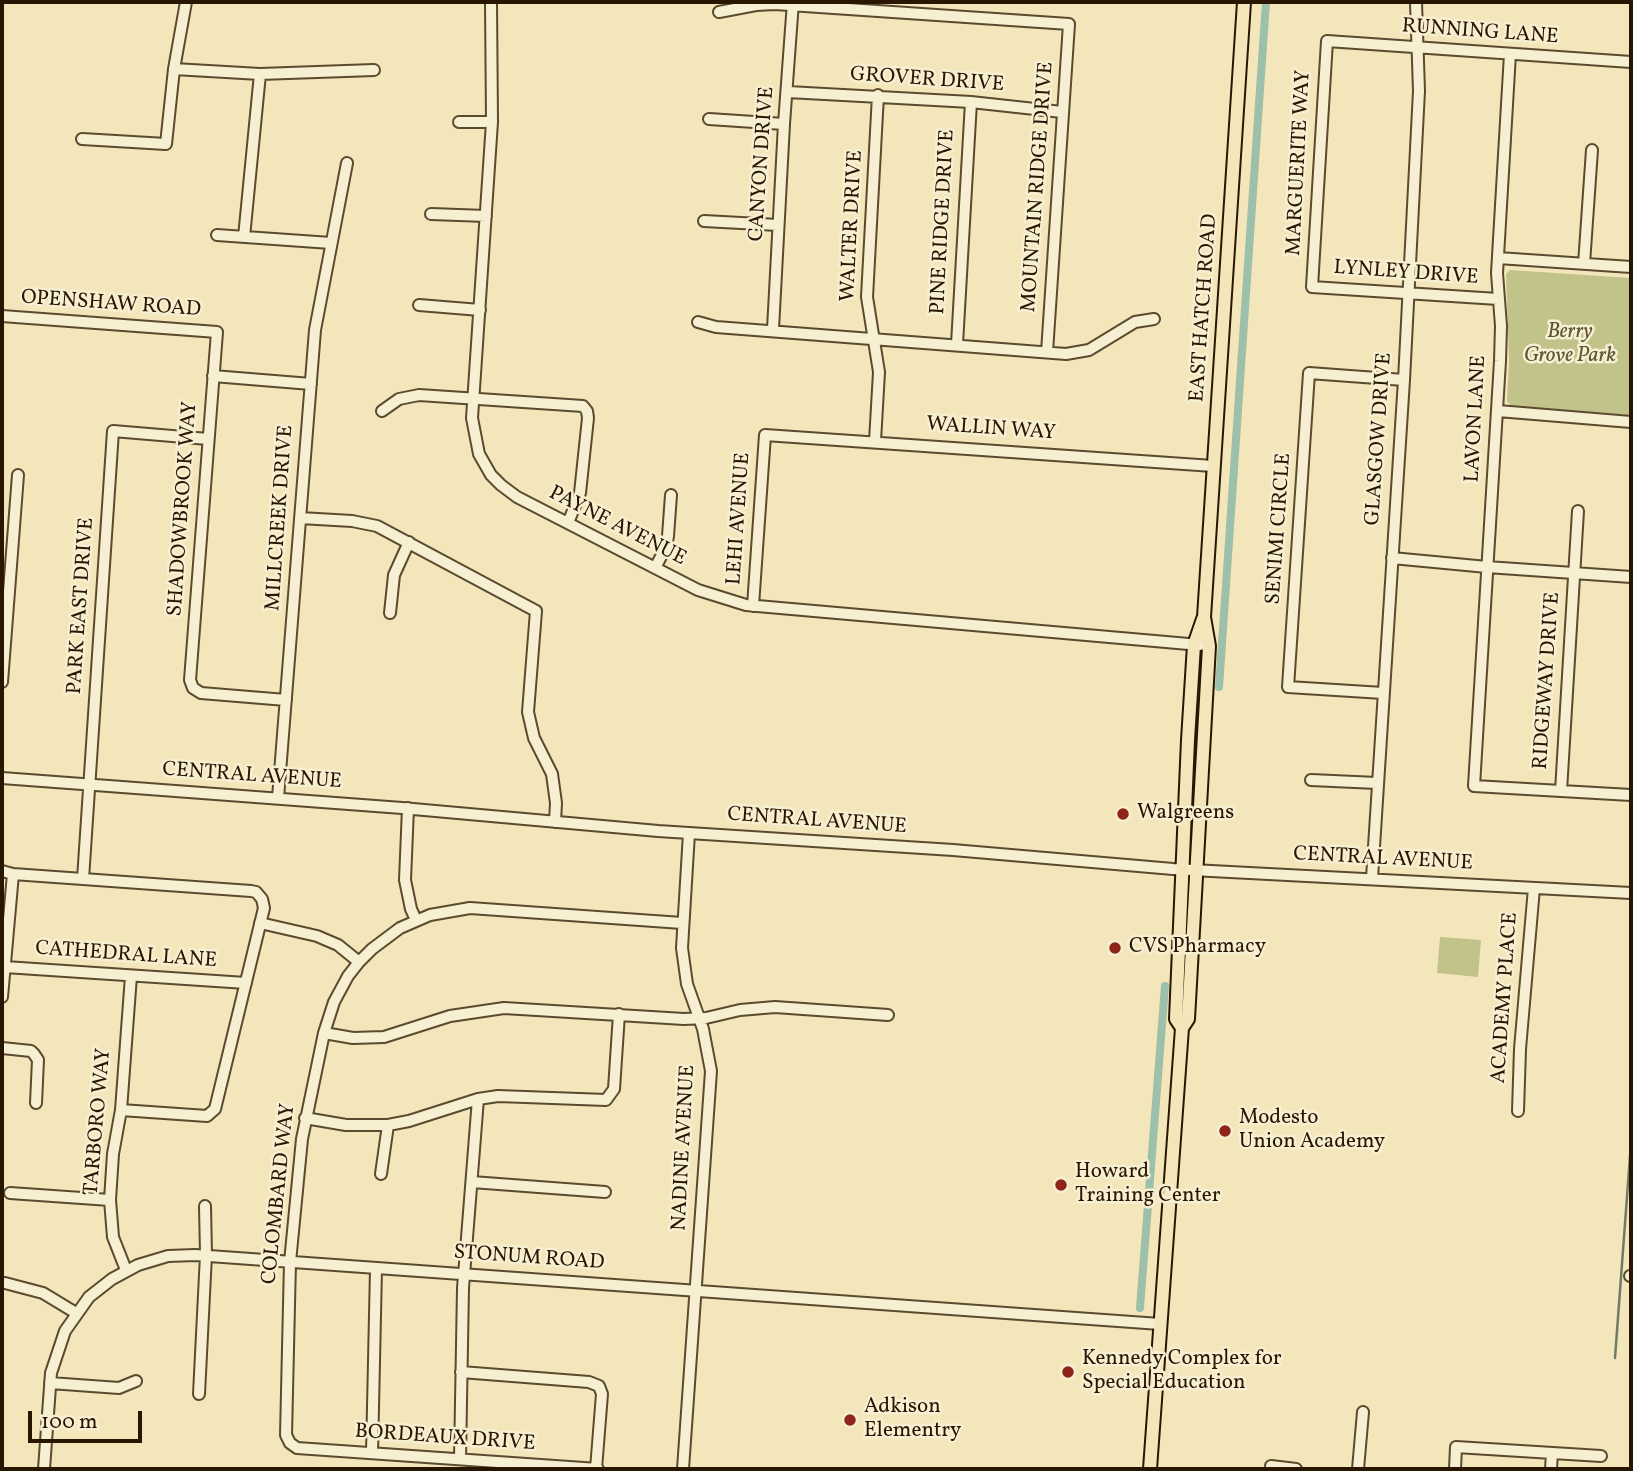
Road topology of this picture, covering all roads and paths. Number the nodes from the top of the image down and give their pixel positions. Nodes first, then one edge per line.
1 (186, 2) edge
2 (491, 2) edge
3 (1244, 2) edge
4 (1416, 2) edge
5 (793, 4) edge
6 (719, 12) dead end
7 (1327, 41) joint
8 (1418, 48) junction
9 (1510, 54) junction
10 (1631, 62) edge
11 (174, 69) junction
12 (374, 70) dead end
13 (260, 74) junction
14 (788, 92) junction
15 (878, 95) junction
16 (971, 102) junction
17 (1062, 112) junction
18 (709, 119) dead end
19 (459, 122) dead end
20 (492, 122) junction
21 (784, 124) junction
22 (82, 139) dead end
23 (1591, 150) dead end
24 (347, 163) dead end
25 (431, 214) dead end
26 (486, 216) junction
27 (704, 221) dead end
28 (778, 225) junction
29 (217, 235) dead end
30 (244, 237) junction
31 (331, 243) junction
32 (1498, 258) junction
33 (1584, 264) junction
34 (1631, 267) edge
35 (1312, 287) joint
36 (1407, 293) junction
37 (1498, 299) junction
38 (419, 305) dead end
39 (480, 310) junction
40 (2, 316) edge
41 (1154, 319) dead end
42 (698, 322) dead end
43 (773, 330) junction
44 (217, 332) joint
45 (874, 340) junction
46 (957, 344) junction
47 (1046, 352) junction
48 (213, 376) junction
49 (1404, 380) junction
50 (311, 384) junction
51 (473, 400) junction
52 (382, 411) dead end
53 (1497, 411) junction
54 (1631, 422) edge
55 (765, 435) joint
56 (208, 439) junction
57 (875, 441) junction
58 (1213, 466) junction
59 (18, 475) dead end
60 (671, 495) dead end
61 (1578, 511) dead end
62 (300, 518) junction
63 (568, 523) junction
64 (408, 542) junction
65 (1392, 558) junction
66 (1487, 567) junction
67 (655, 568) junction
68 (1574, 573) junction
69 (1631, 577) edge
70 (753, 606) junction
71 (390, 613) dead end
72 (1203, 617) junction
73 (1194, 645) junction
74 (1209, 646) junction
75 (2, 682) edge
76 (1383, 693) junction
77 (286, 700) junction
78 (2, 778) edge
79 (1311, 780) dead end
80 (1377, 783) junction
81 (90, 784) junction
82 (1560, 791) junction
83 (1631, 795) edge
84 (278, 798) junction
85 (408, 808) junction
86 (555, 822) junction
87 (689, 833) junction
88 (1189, 870) junction
89 (7, 873) edge
90 (1372, 878) junction
91 (83, 879) junction
92 (1534, 888) junction
93 (1631, 894) edge
94 (416, 920) junction
95 (260, 923) junction
96 (682, 923) junction
97 (359, 962) junction
98 (5, 967) junction
99 (131, 976) junction
100 (246, 984) junction
101 (2, 997) edge
102 (619, 1014) junction
103 (888, 1015) dead end
104 (699, 1019) junction
105 (324, 1033) junction
106 (2, 1048) edge
107 (478, 1099) junction
108 (36, 1103) dead end
109 (121, 1110) junction
110 (1518, 1111) dead end
111 (305, 1118) junction
112 (388, 1125) junction
113 (381, 1174) dead end
114 (472, 1182) junction
115 (605, 1192) dead end
116 (10, 1193) dead end
117 (110, 1200) junction
118 (205, 1206) dead end
119 (206, 1255) junction
120 (290, 1262) junction
121 (376, 1269) junction
122 (126, 1270) junction
123 (465, 1274) junction
124 (5, 1283) dead end
125 (696, 1290) junction
126 (76, 1313) junction
127 (1160, 1324) junction
128 (461, 1372) junction
129 (135, 1381) dead end
130 (50, 1383) junction
131 (199, 1394) dead end
132 (1363, 1412) dead end
133 (290, 1443) joint
134 (372, 1453) junction
135 (1552, 1453) junction
136 (1601, 1455) dead end
137 (460, 1459) junction
138 (1271, 1466) dead end
139 (44, 1469) edge
140 (597, 1469) edge
141 (683, 1469) edge
142 (1150, 1469) edge
143 (1296, 1469) edge
144 (1358, 1469) edge
145 (1455, 1469) edge
146 (1551, 1469) edge

1 - 11 street
2 - 20 street, PAYNE AVENUE
3 - 58 main road, EAST HATCH ROAD
4 - 8 street, GLASGOW DRIVE
5 - 6 street
5 - 14 street, CANYON DRIVE
5 - 17 street, MOUNTAIN RIDGE DRIVE
7 - 8 street, RUNNING LANE
7 - 35 street, MARGUERITE WAY
8 - 9 street, RUNNING LANE
8 - 36 street, GLASGOW DRIVE
9 - 10 street, RUNNING LANE
9 - 32 street, LAVON LANE
11 - 13 street
11 - 22 street
12 - 13 street
13 - 30 street
14 - 15 street, GROVER DRIVE
14 - 21 street, CANYON DRIVE
15 - 16 street, GROVER DRIVE
15 - 45 street, WALTER DRIVE
16 - 17 street, GROVER DRIVE
16 - 46 street, PINE RIDGE DRIVE
17 - 47 street, MOUNTAIN RIDGE DRIVE
18 - 21 street
19 - 20 street
20 - 26 street, PAYNE AVENUE
21 - 28 street, CANYON DRIVE
23 - 33 street
24 - 31 street, MILLCREEK DRIVE
25 - 26 street
26 - 39 street, PAYNE AVENUE
27 - 28 street
28 - 43 street, CANYON DRIVE
29 - 30 street
30 - 31 street
31 - 50 street, MILLCREEK DRIVE
32 - 33 street, LYNLEY DRIVE
32 - 37 street, LAVON LANE
33 - 34 street, LYNLEY DRIVE
35 - 36 street, LYNLEY DRIVE
36 - 37 street, LYNLEY DRIVE
36 - 49 street, GLASGOW DRIVE
37 - 53 street, LAVON LANE
38 - 39 street
39 - 51 street, PAYNE AVENUE
40 - 44 street, OPENSHAW ROAD
41 - 47 street
42 - 43 street
43 - 45 street
44 - 48 street, SHADOWBROOK WAY
45 - 46 street
45 - 57 street, WALTER DRIVE
46 - 47 street
48 - 50 street
48 - 56 street, SHADOWBROOK WAY
49 - 65 street, GLASGOW DRIVE
49 - 76 street, SENIMI CIRCLE
50 - 62 street, MILLCREEK DRIVE
51 - 52 street
51 - 63 street, PAYNE AVENUE
51 - 63 street
53 - 54 street
53 - 66 street, LAVON LANE
55 - 57 street, WALLIN WAY
55 - 70 street, LEHI AVENUE
56 - 77 street, SHADOWBROOK WAY
56 - 81 street, PARK EAST DRIVE
57 - 58 street, WALLIN WAY
58 - 72 main road, EAST HATCH ROAD
59 - 75 street
60 - 67 street
61 - 68 street, RIDGEWAY DRIVE
62 - 64 street
62 - 77 street, MILLCREEK DRIVE
63 - 67 street, PAYNE AVENUE
64 - 71 street
64 - 86 street
65 - 66 street
65 - 76 street, GLASGOW DRIVE
66 - 68 street
66 - 82 street, LAVON LANE
67 - 70 street, PAYNE AVENUE
68 - 69 street
68 - 82 street, RIDGEWAY DRIVE
70 - 73 street, PAYNE AVENUE
72 - 73 main road, EAST HATCH ROAD
72 - 74 main road, EAST HATCH ROAD
73 - 74 street, PAYNE AVENUE
73 - 88 main road, EAST HATCH ROAD
74 - 88 main road, EAST HATCH ROAD
76 - 80 street, GLASGOW DRIVE
77 - 84 street, MILLCREEK DRIVE
78 - 81 street, CENTRAL AVENUE
79 - 80 street
80 - 90 street, GLASGOW DRIVE
81 - 84 street, CENTRAL AVENUE
81 - 91 street, PARK EAST DRIVE
82 - 83 street
84 - 85 street, CENTRAL AVENUE
85 - 86 street, CENTRAL AVENUE
85 - 94 street
86 - 87 street, CENTRAL AVENUE
87 - 88 street, CENTRAL AVENUE
87 - 96 street, NADINE AVENUE
88 - 90 street, CENTRAL AVENUE
88 - 127 main road, EAST HATCH ROAD
89 - 91 street
89 - 98 street
90 - 92 street, CENTRAL AVENUE
91 - 95 street
92 - 93 street, CENTRAL AVENUE
92 - 110 street, ACADEMY PLACE
94 - 96 street, COLOMBARD WAY
94 - 97 street, COLOMBARD WAY
95 - 97 street
95 - 100 street
96 - 104 street, NADINE AVENUE
97 - 105 street, COLOMBARD WAY
98 - 99 street, CATHEDRAL LANE
98 - 101 street
99 - 100 street, CATHEDRAL LANE
99 - 109 street, TARBORO WAY
100 - 109 street
102 - 104 street
102 - 105 street
102 - 107 street
103 - 104 street
104 - 125 street, NADINE AVENUE
105 - 111 street, COLOMBARD WAY
106 - 108 street
107 - 112 street
107 - 114 street
109 - 117 street, TARBORO WAY
111 - 112 street
111 - 120 street, COLOMBARD WAY
112 - 113 street
114 - 115 street
114 - 123 street
116 - 117 street
117 - 122 street, TARBORO WAY
118 - 119 street
119 - 120 street, STONUM ROAD
119 - 122 street, STONUM ROAD
119 - 131 street
120 - 121 street, STONUM ROAD
120 - 133 street, COLOMBARD WAY
121 - 123 street, STONUM ROAD
121 - 134 street
122 - 126 street, STONUM ROAD
123 - 125 street, STONUM ROAD
123 - 128 street
124 - 126 street
125 - 127 street, STONUM ROAD
125 - 141 street, NADINE AVENUE
126 - 130 street, STONUM ROAD
127 - 142 main road, EAST HATCH ROAD
128 - 137 street
128 - 140 street
129 - 130 street
130 - 139 street, STONUM ROAD
132 - 144 street
133 - 134 street, BORDEAUX DRIVE
134 - 137 street, BORDEAUX DRIVE
135 - 136 street
135 - 145 street
135 - 146 street
137 - 140 street, BORDEAUX DRIVE
138 - 143 street

